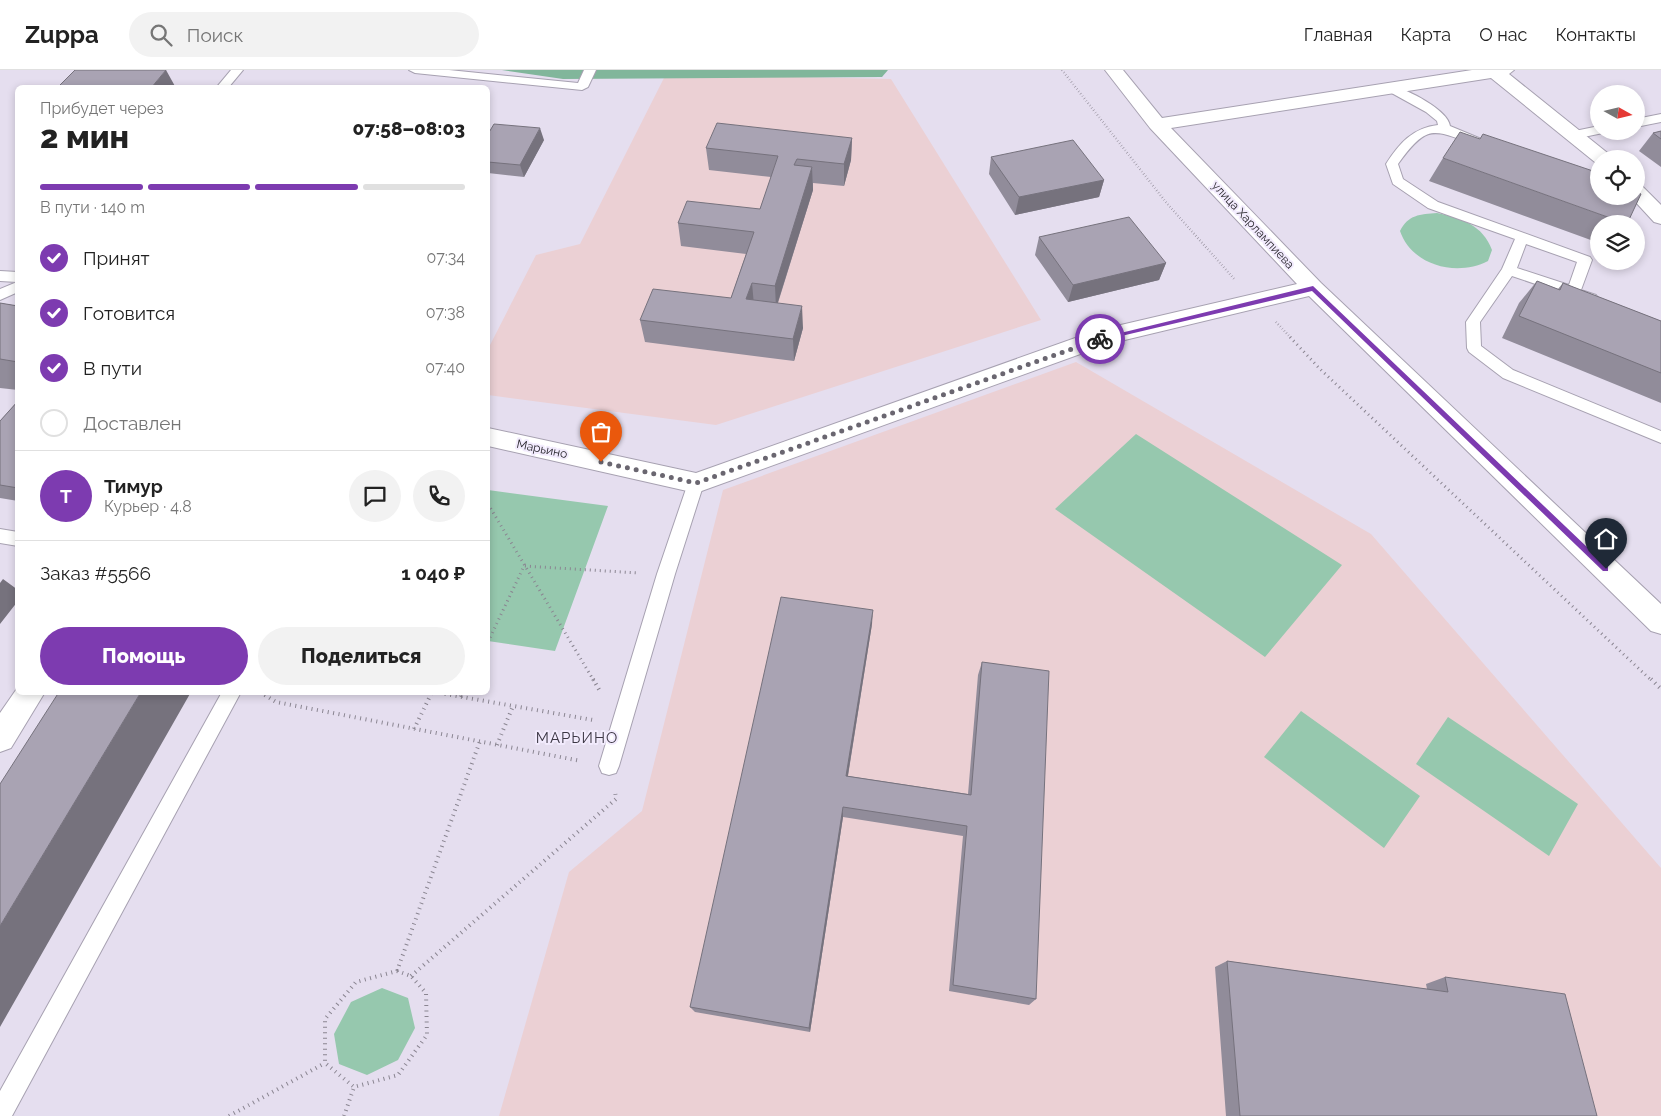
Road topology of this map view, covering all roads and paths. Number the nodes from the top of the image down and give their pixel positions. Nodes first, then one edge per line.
1 (237, 70) edge
2 (415, 70) edge
3 (590, 70) edge
4 (1062, 70) edge
5 (1114, 70) edge
6 (1500, 71) edge
7 (224, 85) edge
8 (1392, 89) junction
9 (1661, 118) edge
10 (1645, 121) edge
11 (1157, 124) junction
12 (1444, 128) junction
13 (1590, 132) edge
14 (1574, 135) junction
15 (1488, 144) edge
16 (1592, 150) edge
17 (1645, 201) edge
18 (1661, 218) edge
19 (1522, 238) junction
20 (1509, 270) junction
21 (0, 276) edge
22 (15, 277) edge
23 (15, 288) edge
24 (1313, 288) junction
25 (1573, 292) junction
26 (0, 295) edge
27 (1256, 301) junction
28 (1600, 302) edge
29 (490, 437) edge
30 (1661, 437) edge
31 (696, 483) junction
32 (490, 507) edge
33 (0, 536) edge
34 (15, 538) edge
35 (524, 566) junction
36 (666, 574) junction
37 (1661, 622) edge
38 (490, 638) edge
39 (1661, 689) edge
40 (29, 695) edge
41 (230, 695) edge
42 (265, 695) edge
43 (431, 695) edge
44 (450, 695) edge
45 (461, 697) joint
46 (513, 706) junction
47 (621, 725) junction
48 (414, 728) junction
49 (0, 738) edge
50 (480, 741) junction
51 (497, 745) junction
52 (609, 766) joint
53 (616, 799) dead end
54 (397, 970) junction
55 (411, 976) junction
56 (325, 1063) junction
57 (354, 1087) junction
58 (0, 1114) edge
59 (228, 1116) edge
60 (344, 1116) edge

1 - 7 lane
2 - 3 lane
4 - 27 path
5 - 11 street, улица Харлампиева
6 - 8 street
6 - 14 street
8 - 11 street
8 - 12 lane
9 - 10 lane
11 - 24 street, улица Харлампиева
12 - 15 lane
12 - 19 lane
13 - 14 lane
14 - 16 street
17 - 18 street
19 - 20 lane
19 - 25 lane
20 - 25 lane
20 - 30 lane
21 - 22 lane
23 - 26 lane
24 - 27 street
24 - 37 street, улица Харлампиева
25 - 28 lane
27 - 31 street
27 - 39 path
29 - 31 street, Марьино
31 - 36 lane
32 - 35 path
33 - 34 lane
35 - 36 path
35 - 38 path
35 - 47 path
36 - 47 lane
40 - 49 street
41 - 58 lane
42 - 48 path
43 - 48 path
44 - 45 path
45 - 46 path
46 - 47 path
46 - 51 path
47 - 52 lane
48 - 50 path
50 - 51 path
50 - 54 path
51 - 52 path
53 - 55 path
54 - 55 path
54 - 56 path
55 - 57 path
56 - 57 path
56 - 59 path
57 - 60 path

